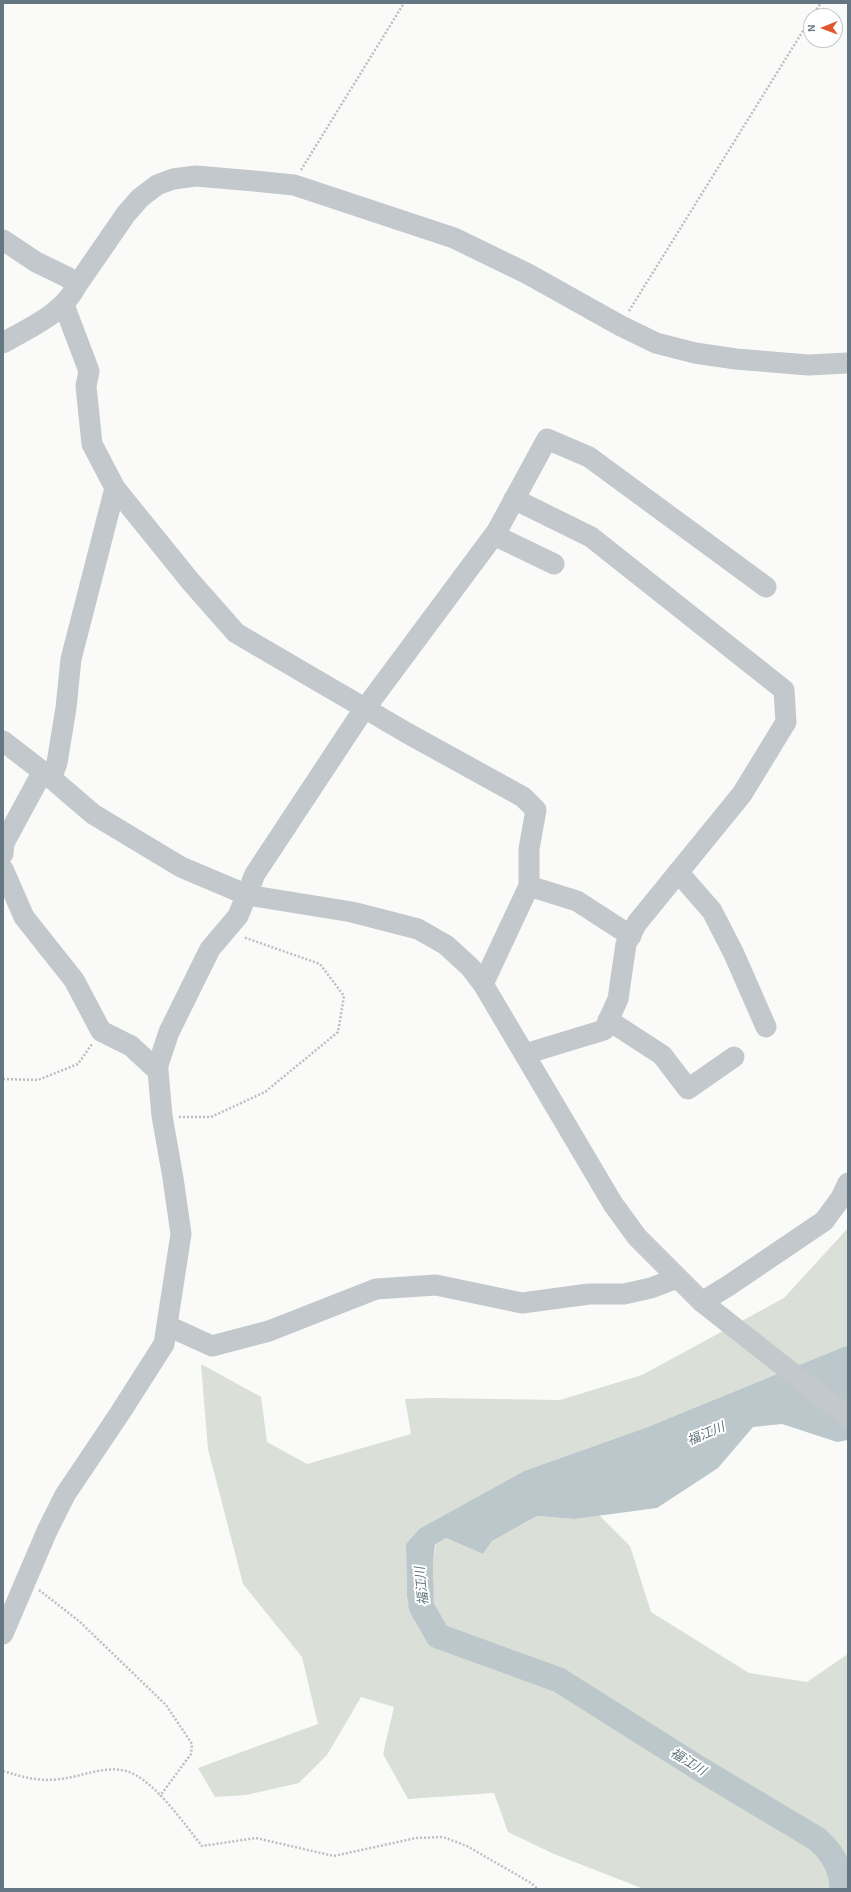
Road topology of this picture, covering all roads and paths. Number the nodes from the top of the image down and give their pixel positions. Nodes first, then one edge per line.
1 (404, 3) edge
2 (803, 32) edge
3 (294, 186) junction
4 (3, 240) edge
5 (77, 285) junction
6 (64, 305) junction
7 (621, 326) junction
8 (3, 343) edge
9 (848, 363) edge
10 (115, 488) junction
11 (514, 499) junction
12 (494, 535) junction
13 (554, 564) dead end
14 (766, 587) dead end
15 (366, 709) junction
16 (3, 740) edge
17 (47, 775) junction
18 (3, 854) edge
19 (3, 869) edge
20 (678, 872) junction
21 (529, 886) junction
22 (247, 895) junction
23 (225, 931) junction
24 (631, 936) junction
25 (483, 984) junction
26 (608, 1020) junction
27 (766, 1028) dead end
28 (101, 1031) junction
29 (525, 1054) junction
30 (734, 1057) dead end
31 (158, 1071) junction
32 (3, 1079) edge
33 (162, 1116) junction
34 (848, 1183) edge
35 (677, 1278) junction
36 (702, 1302) junction
37 (168, 1326) junction
38 (848, 1417) edge
39 (26, 1580) junction
40 (3, 1634) edge
41 (3, 1771) edge
42 (160, 1796) junction
43 (538, 1889) edge

1 - 3 path
2 - 7 path
3 - 5 street
3 - 7 street
4 - 5 street
5 - 6 street
6 - 8 street
6 - 10 street
7 - 9 street
10 - 15 street
10 - 17 street
11 - 12 street
11 - 14 street
11 - 20 street
12 - 13 street
12 - 15 street
15 - 21 street
15 - 22 street
16 - 17 street
17 - 18 street
17 - 22 street
19 - 28 street
20 - 24 street
20 - 27 street
21 - 24 street
21 - 25 street
22 - 23 street
22 - 25 street
23 - 31 street
23 - 33 path
24 - 26 street
25 - 29 street
26 - 29 street
26 - 30 street
28 - 31 street
28 - 32 path
29 - 35 street
31 - 33 street
33 - 37 street
34 - 36 street
35 - 36 street
35 - 37 street
36 - 38 street
37 - 39 street
39 - 40 street
39 - 42 path
41 - 42 path
42 - 43 path

